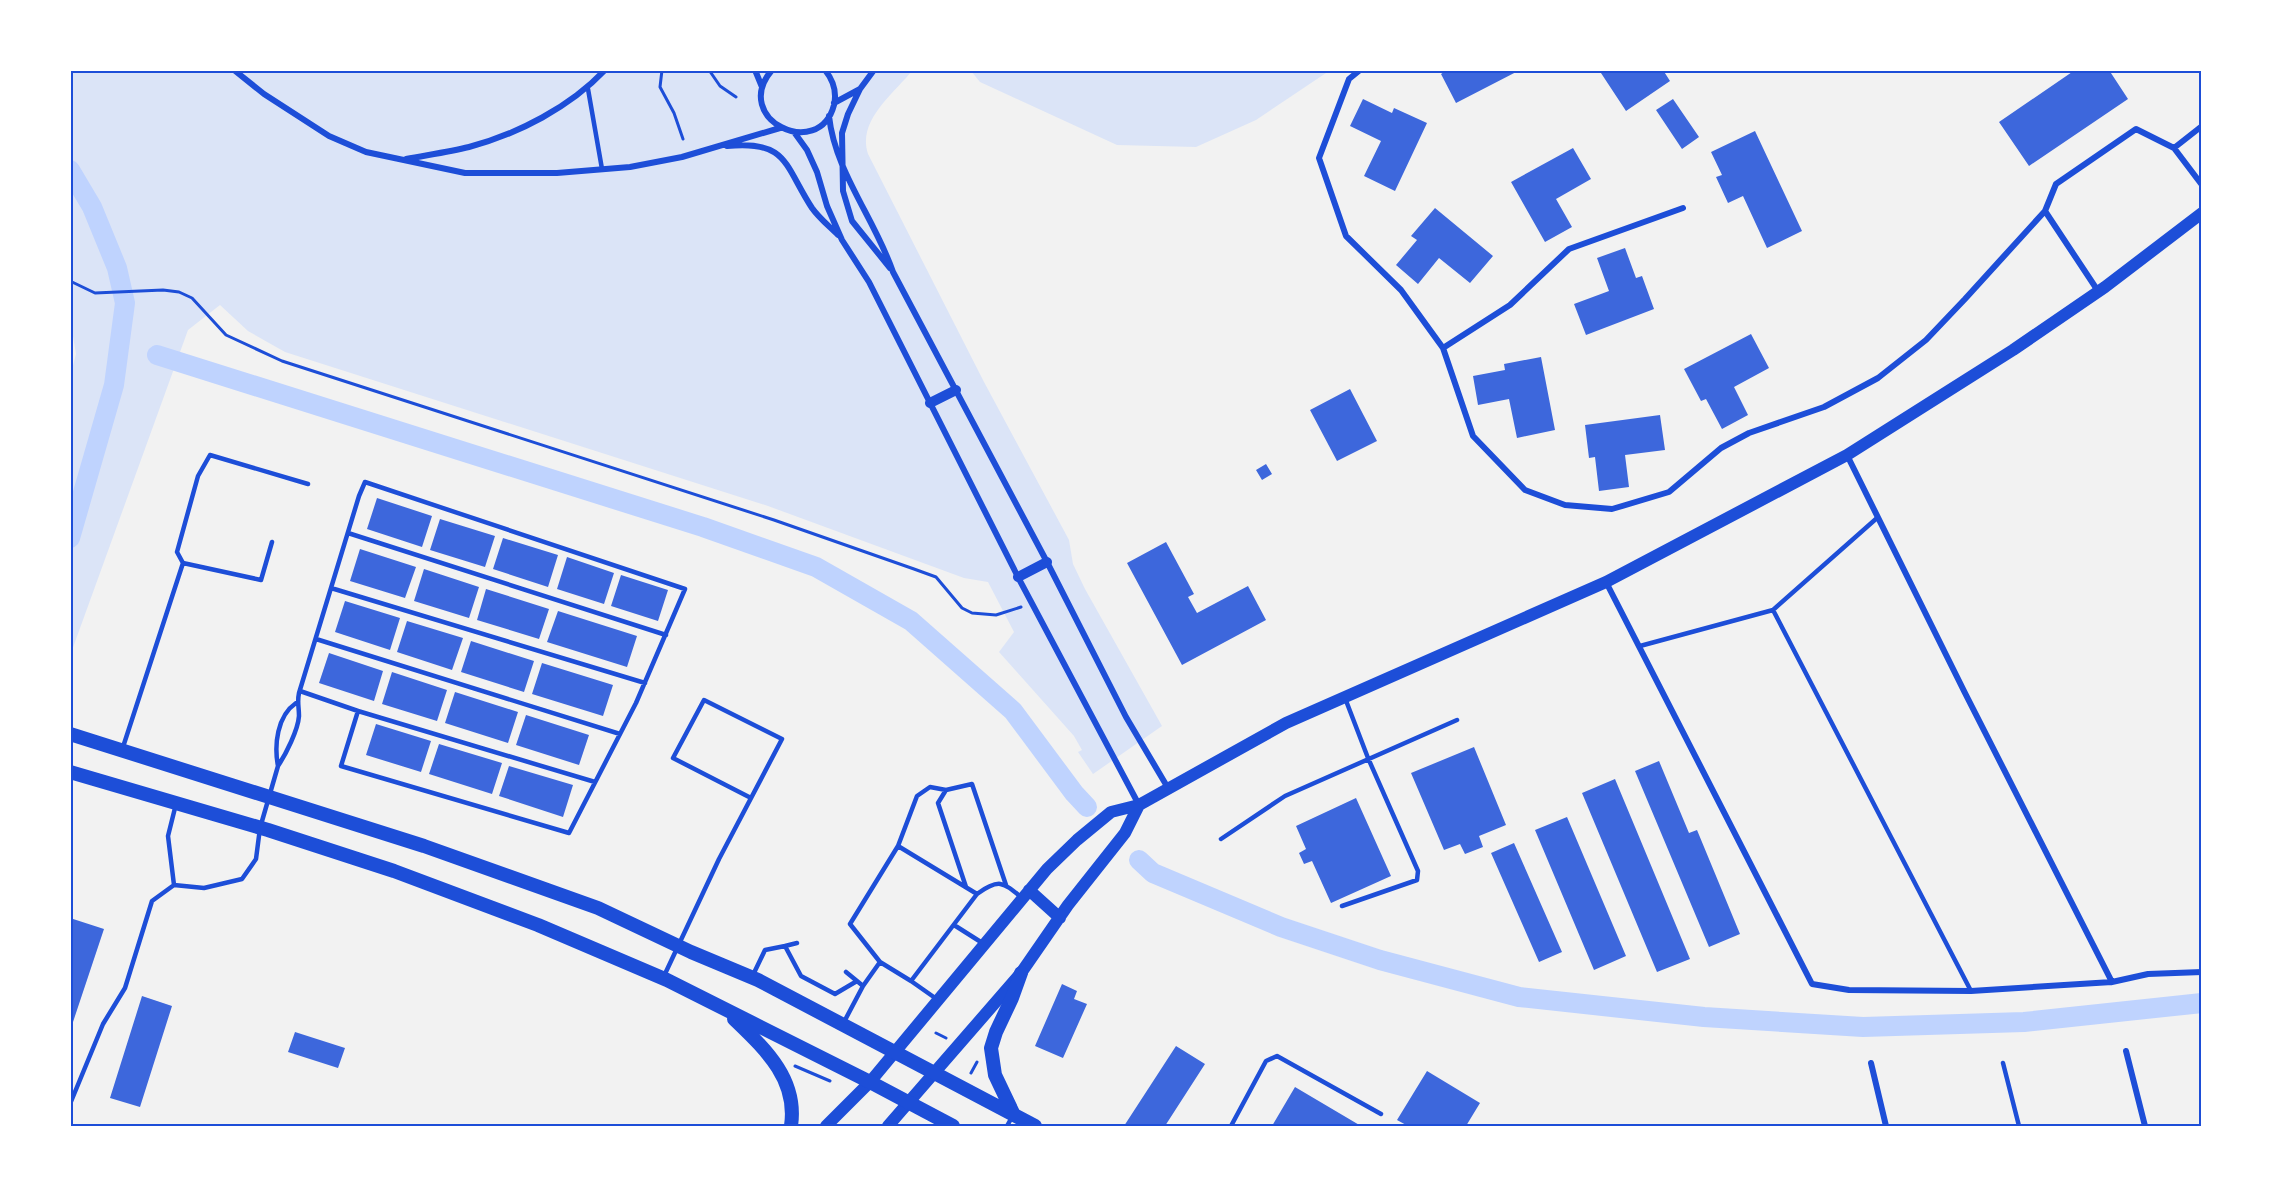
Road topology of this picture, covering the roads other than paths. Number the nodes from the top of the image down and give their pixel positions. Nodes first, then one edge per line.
1 (234, 70) edge
2 (605, 70) edge
3 (755, 70) edge
4 (772, 70) edge
5 (825, 70) edge
6 (874, 70) edge
7 (1360, 70) edge
8 (762, 87) junction
9 (588, 89) junction
10 (860, 89) junction
11 (834, 103) junction
12 (829, 116) junction
13 (2202, 126) edge
14 (780, 128) junction
15 (794, 132) junction
16 (714, 148) junction
17 (2174, 148) junction
18 (402, 159) junction
19 (842, 165) junction
20 (602, 169) junction
21 (2202, 185) edge
22 (1683, 208) dead end
23 (2045, 211) junction
24 (2202, 213) edge
25 (842, 240) junction
26 (893, 272) junction
27 (2098, 291) junction
28 (1443, 348) junction
29 (956, 390) junction
30 (930, 403) junction
31 (1847, 455) junction
32 (308, 484) dead end
33 (1877, 518) junction
34 (348, 533) junction
35 (272, 542) dead end
36 (183, 562) junction
37 (1047, 562) junction
38 (1018, 577) junction
39 (1606, 582) junction
40 (331, 588) junction
41 (1773, 610) junction
42 (666, 635) junction
43 (316, 639) junction
44 (1640, 646) junction
45 (645, 683) junction
46 (300, 692) junction
47 (1345, 698) junction
48 (296, 703) junction
49 (358, 711) junction
50 (1457, 720) dead end
51 (70, 734) edge
52 (620, 734) junction
53 (122, 750) junction
54 (1368, 758) junction
55 (278, 766) junction
56 (70, 772) edge
57 (595, 782) junction
58 (1168, 788) junction
59 (946, 790) junction
60 (269, 797) junction
61 (751, 798) junction
62 (176, 804) junction
63 (1138, 805) junction
64 (260, 828) junction
65 (1221, 839) dead end
66 (898, 846) junction
67 (174, 885) junction
68 (1006, 885) junction
69 (966, 887) junction
70 (977, 894) junction
71 (1025, 894) junction
72 (1342, 906) dead end
73 (1060, 918) junction
74 (850, 924) junction
75 (954, 925) junction
76 (843, 927) dead end
77 (797, 943) dead end
78 (984, 944) junction
79 (678, 946) junction
80 (785, 946) junction
81 (880, 962) junction
82 (846, 972) dead end
83 (2202, 972) edge
84 (1021, 973) junction
85 (752, 977) junction
86 (663, 978) junction
87 (857, 981) junction
88 (911, 981) junction
89 (2112, 982) junction
90 (863, 986) junction
91 (1971, 991) junction
92 (938, 1000) junction
93 (724, 1009) junction
94 (843, 1024) junction
95 (2126, 1051) dead end
96 (896, 1052) junction
97 (1871, 1063) dead end
98 (2003, 1063) dead end
99 (936, 1073) junction
100 (870, 1082) junction
101 (70, 1104) edge
102 (910, 1104) junction
103 (1381, 1114) dead end
104 (1010, 1121) edge
105 (791, 1126) edge
106 (826, 1126) edge
107 (888, 1126) edge
108 (953, 1126) edge
109 (1035, 1126) edge
110 (1231, 1126) edge
111 (1886, 1126) edge
112 (2019, 1126) edge
113 (2145, 1126) edge

1 - 18 street
2 - 9 street
3 - 8 street
4 - 8 street
5 - 11 street
6 - 10 street
7 - 28 street
8 - 14 street
9 - 18 street
9 - 20 lane
10 - 11 street
10 - 19 street
11 - 12 street
12 - 15 street
12 - 19 street
13 - 17 street
14 - 15 street
14 - 16 street
15 - 25 street
16 - 20 street
16 - 25 street
17 - 21 street
17 - 23 street
18 - 20 street
19 - 26 street
19 - 26 street
22 - 28 street
23 - 27 street
23 - 28 street
24 - 27 main road
25 - 30 street
26 - 29 street
27 - 31 main road
29 - 30 street
29 - 37 street
30 - 38 street
31 - 33 street
31 - 39 main road
32 - 36 lane
33 - 41 lane
33 - 89 street
34 - 40 lane
34 - 42 lane
34 - 42 lane
35 - 36 lane
36 - 53 lane
37 - 38 street
37 - 58 street
38 - 63 street
39 - 44 street
39 - 47 main road
40 - 43 lane
40 - 45 lane
41 - 44 lane
41 - 91 lane
42 - 45 lane
43 - 46 lane
43 - 52 lane
44 - 91 street
45 - 52 lane
46 - 48 lane
46 - 49 lane
47 - 54 lane
47 - 58 main road
48 - 55 lane
48 - 55 lane
49 - 57 lane
49 - 57 lane
50 - 54 lane
51 - 53 main road
52 - 57 lane
53 - 60 main road
54 - 65 lane
54 - 72 lane
55 - 60 lane
56 - 62 main road
58 - 63 main road
59 - 66 lane
59 - 68 lane
59 - 69 lane
60 - 64 lane
60 - 79 main road
61 - 61 lane
61 - 79 lane
62 - 64 main road
62 - 67 lane
63 - 71 main road
63 - 73 main road
64 - 67 lane
64 - 86 main road
66 - 69 lane
66 - 74 lane
67 - 101 lane
68 - 70 lane
68 - 71 lane
69 - 70 lane
70 - 75 lane
71 - 73 main road
71 - 78 main road
73 - 84 main road
74 - 76 lane
74 - 81 lane
75 - 78 lane
75 - 88 lane
77 - 80 lane
78 - 92 main road
79 - 85 main road
79 - 86 lane
80 - 85 lane
80 - 87 lane
81 - 88 lane
81 - 90 lane
82 - 87 lane
83 - 89 street
84 - 99 main road
84 - 104 main road
85 - 94 main road
86 - 93 main road
87 - 90 lane
88 - 92 lane
89 - 91 street
90 - 94 lane
92 - 96 main road
93 - 100 main road
93 - 105 main road
94 - 96 main road
95 - 113 street
96 - 99 main road
96 - 100 main road
97 - 111 street
98 - 112 lane
99 - 102 main road
99 - 104 main road
100 - 102 main road
100 - 106 main road
102 - 107 main road
102 - 108 main road
103 - 110 lane
104 - 109 main road

